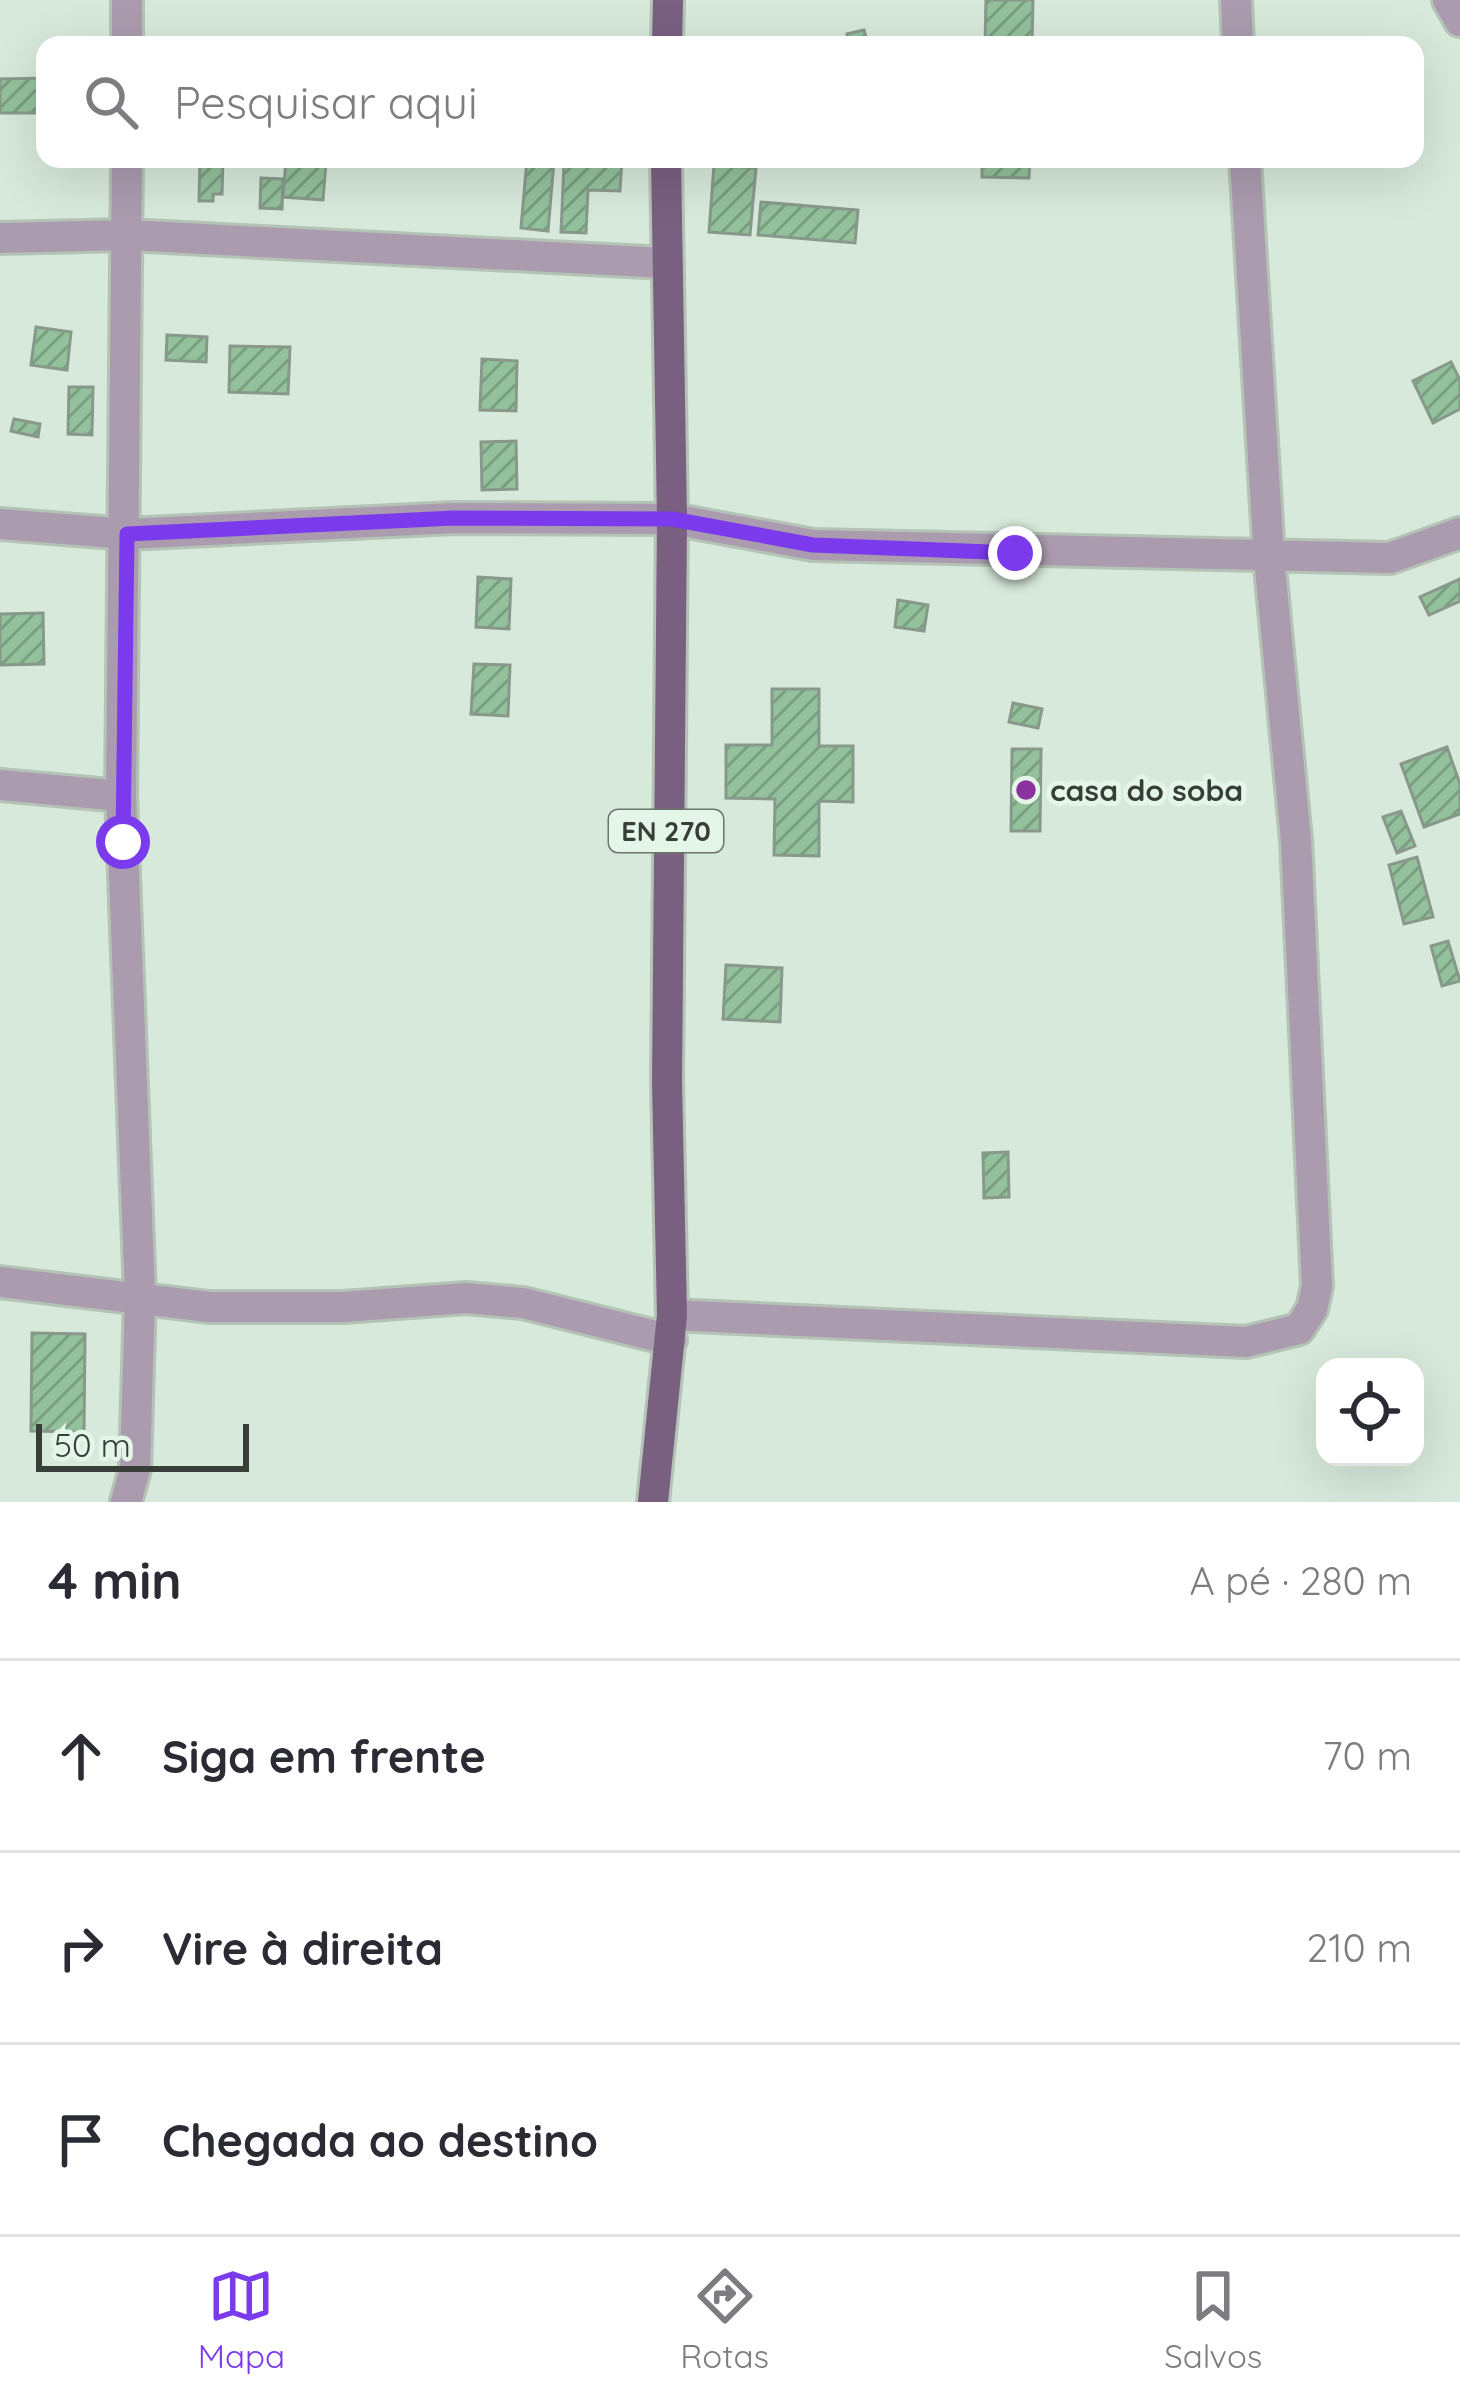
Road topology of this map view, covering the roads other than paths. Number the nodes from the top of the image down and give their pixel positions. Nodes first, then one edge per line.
1 (127, 0) edge
2 (668, 0) edge
3 (1236, 0) edge
4 (1448, 0) edge
5 (1460, 21) edge
6 (127, 36) edge
7 (668, 36) edge
8 (1238, 36) edge
9 (127, 168) edge
10 (666, 168) edge
11 (1246, 168) edge
12 (127, 235) junction
13 (0, 238) edge
14 (665, 263) junction
15 (672, 519) junction
16 (0, 524) edge
17 (1460, 532) edge
18 (127, 534) junction
19 (1269, 557) junction
20 (0, 785) edge
21 (121, 796) junction
22 (3, 1280) edge
23 (140, 1295) junction
24 (672, 1328) junction
25 (126, 1502) edge
26 (653, 1502) edge

1 - 6 street
2 - 7 main road
3 - 8 street
4 - 5 street
9 - 12 street
10 - 14 main road, EN 270
11 - 19 street
12 - 13 street
12 - 14 street
12 - 18 street
14 - 15 main road, EN 270
15 - 18 street
15 - 19 street
15 - 24 main road, EN 270
16 - 18 street
17 - 19 street
18 - 21 street
19 - 24 street
20 - 21 street
21 - 23 street
22 - 23 street
23 - 24 street
23 - 25 street
24 - 26 main road, EN 270

